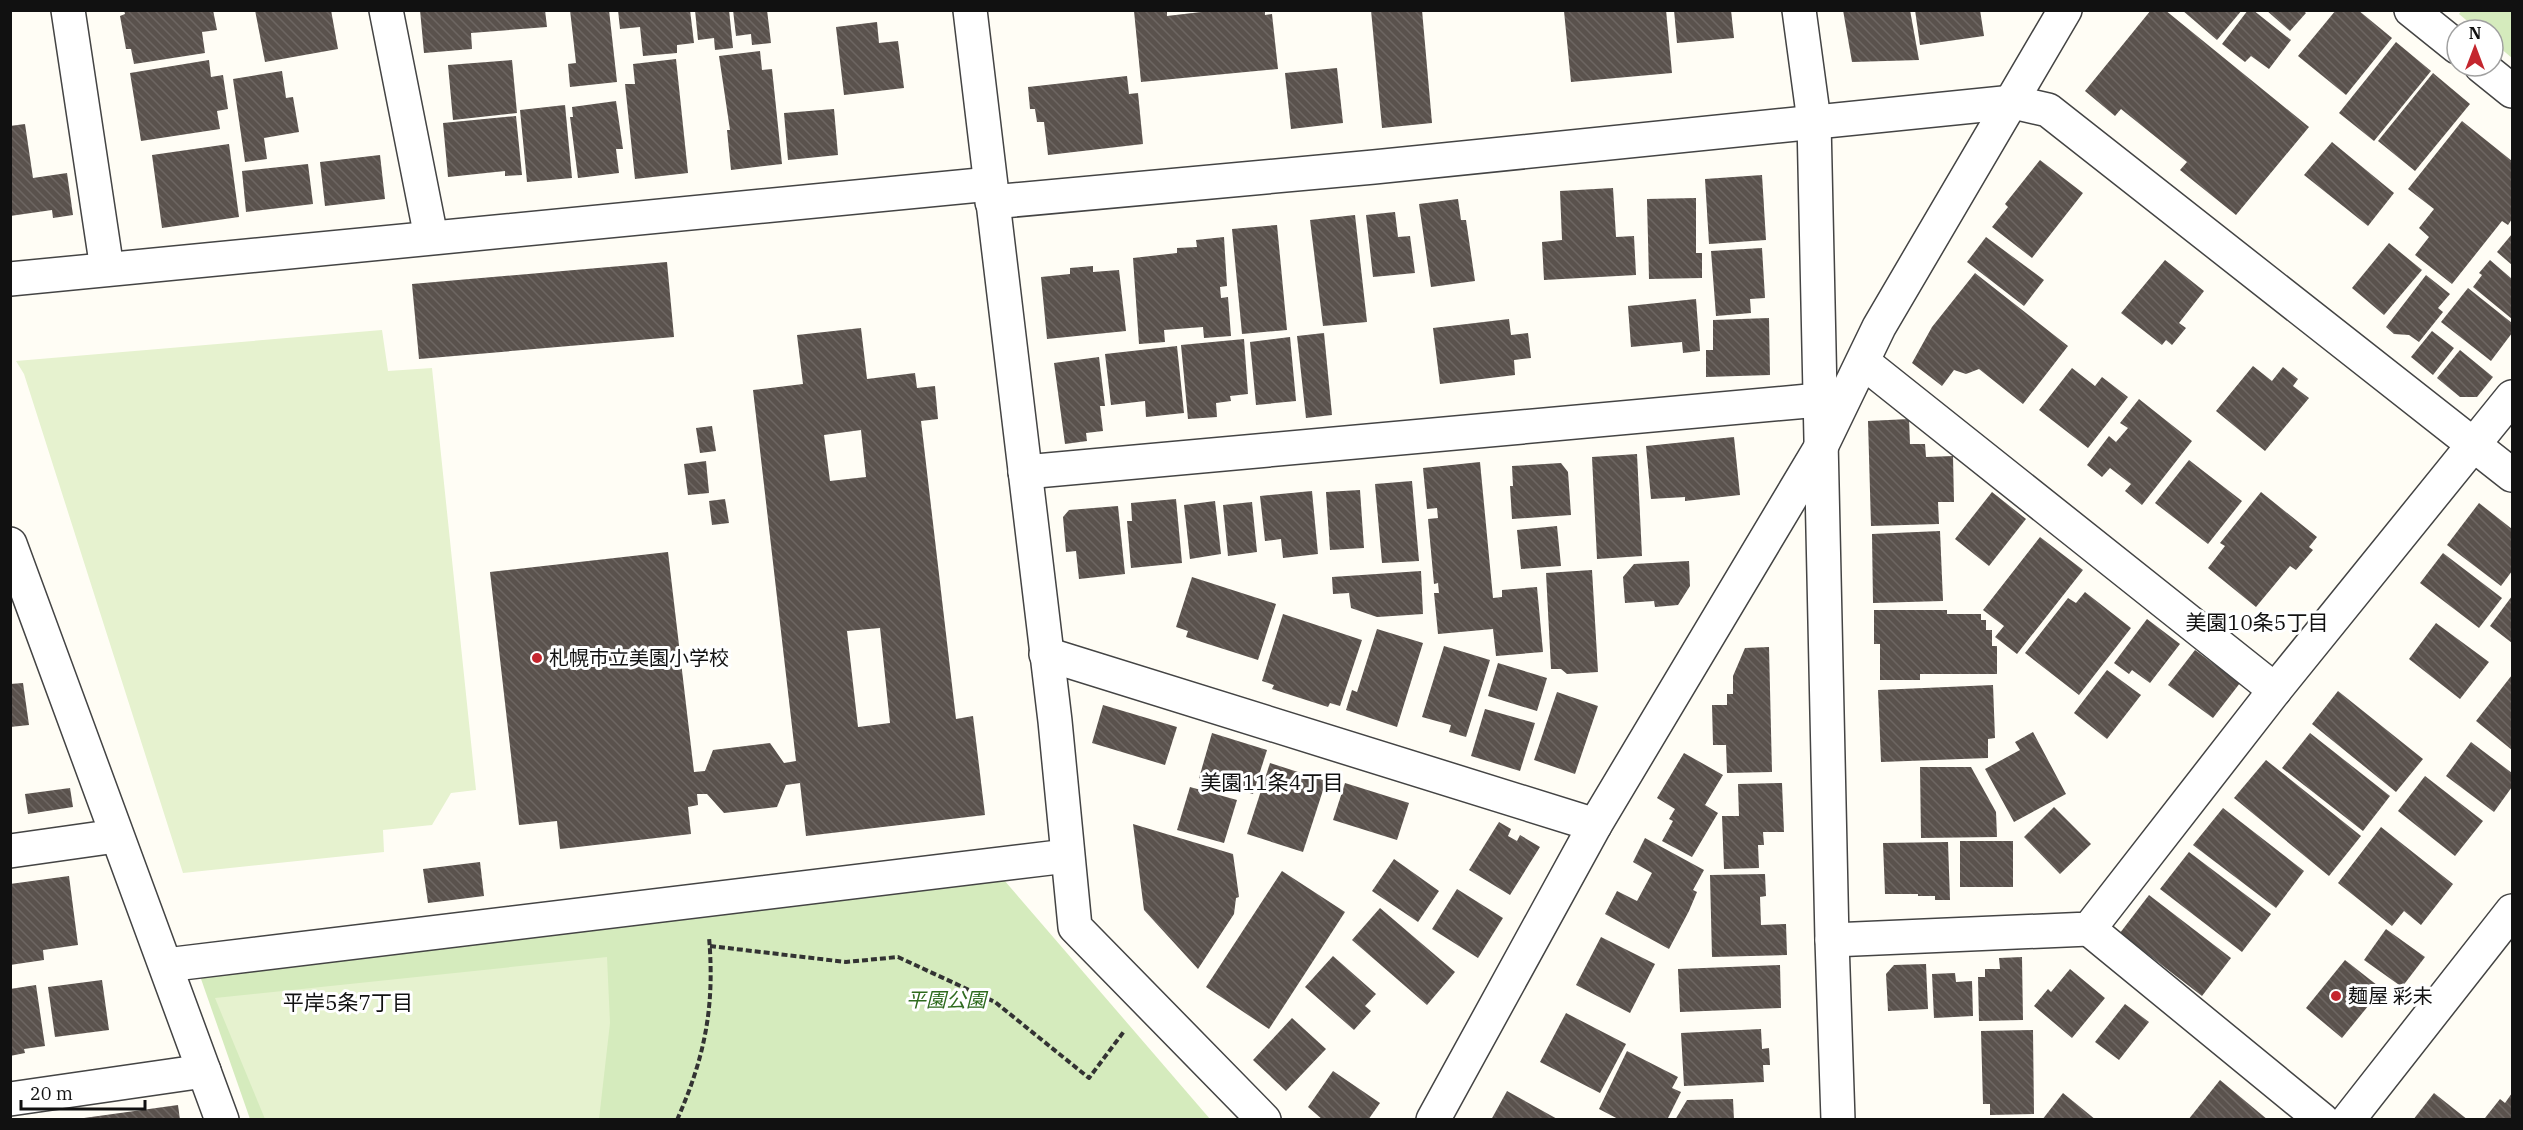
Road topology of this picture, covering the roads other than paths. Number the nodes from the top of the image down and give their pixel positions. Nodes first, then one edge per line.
1 (68, 10) edge
2 (386, 10) edge
3 (970, 10) edge
4 (1799, 10) edge
5 (2065, 10) edge
6 (2424, 14) edge
7 (2445, 35) edge
8 (2496, 78) edge
9 (2512, 91) edge
10 (2013, 102) junction
11 (1814, 121) junction
12 (991, 193) junction
13 (431, 237) junction
14 (107, 269) junction
15 (10, 279) edge
16 (1863, 362) junction
17 (2512, 397) edge
18 (1819, 400) junction
19 (2474, 444) junction
20 (1821, 447) junction
21 (1025, 472) junction
22 (2512, 475) edge
23 (13, 559) edge
24 (1046, 654) junction
25 (2275, 690) junction
26 (1595, 825) junction
27 (116, 836) junction
28 (10, 852) edge
29 (1067, 856) junction
30 (2512, 912) edge
31 (2089, 929) junction
32 (1832, 940) junction
33 (166, 965) junction
34 (204, 1071) junction
35 (10, 1099) edge
36 (222, 1119) edge
37 (1264, 1119) edge
38 (1433, 1119) edge
39 (1838, 1119) edge
40 (2322, 1119) edge
41 (2348, 1119) edge

1 - 14 street
2 - 13 street
3 - 12 street
4 - 11 street
5 - 10 street
6 - 7 street
8 - 9 street
10 - 11 street
10 - 16 street
10 - 19 street
11 - 12 street
11 - 18 street
12 - 13 street
12 - 21 street
13 - 14 street
14 - 15 street
16 - 20 street
16 - 25 street
17 - 19 street
18 - 20 street
18 - 21 street
19 - 22 street
19 - 25 street
20 - 26 street
20 - 32 street
21 - 24 street
23 - 27 street
24 - 26 street
24 - 29 street
25 - 31 street
26 - 38 street
27 - 28 street
27 - 33 street
29 - 33 street
29 - 37 street
30 - 41 street
31 - 32 street
31 - 40 street
32 - 39 street
33 - 34 street
34 - 35 street
34 - 36 street

